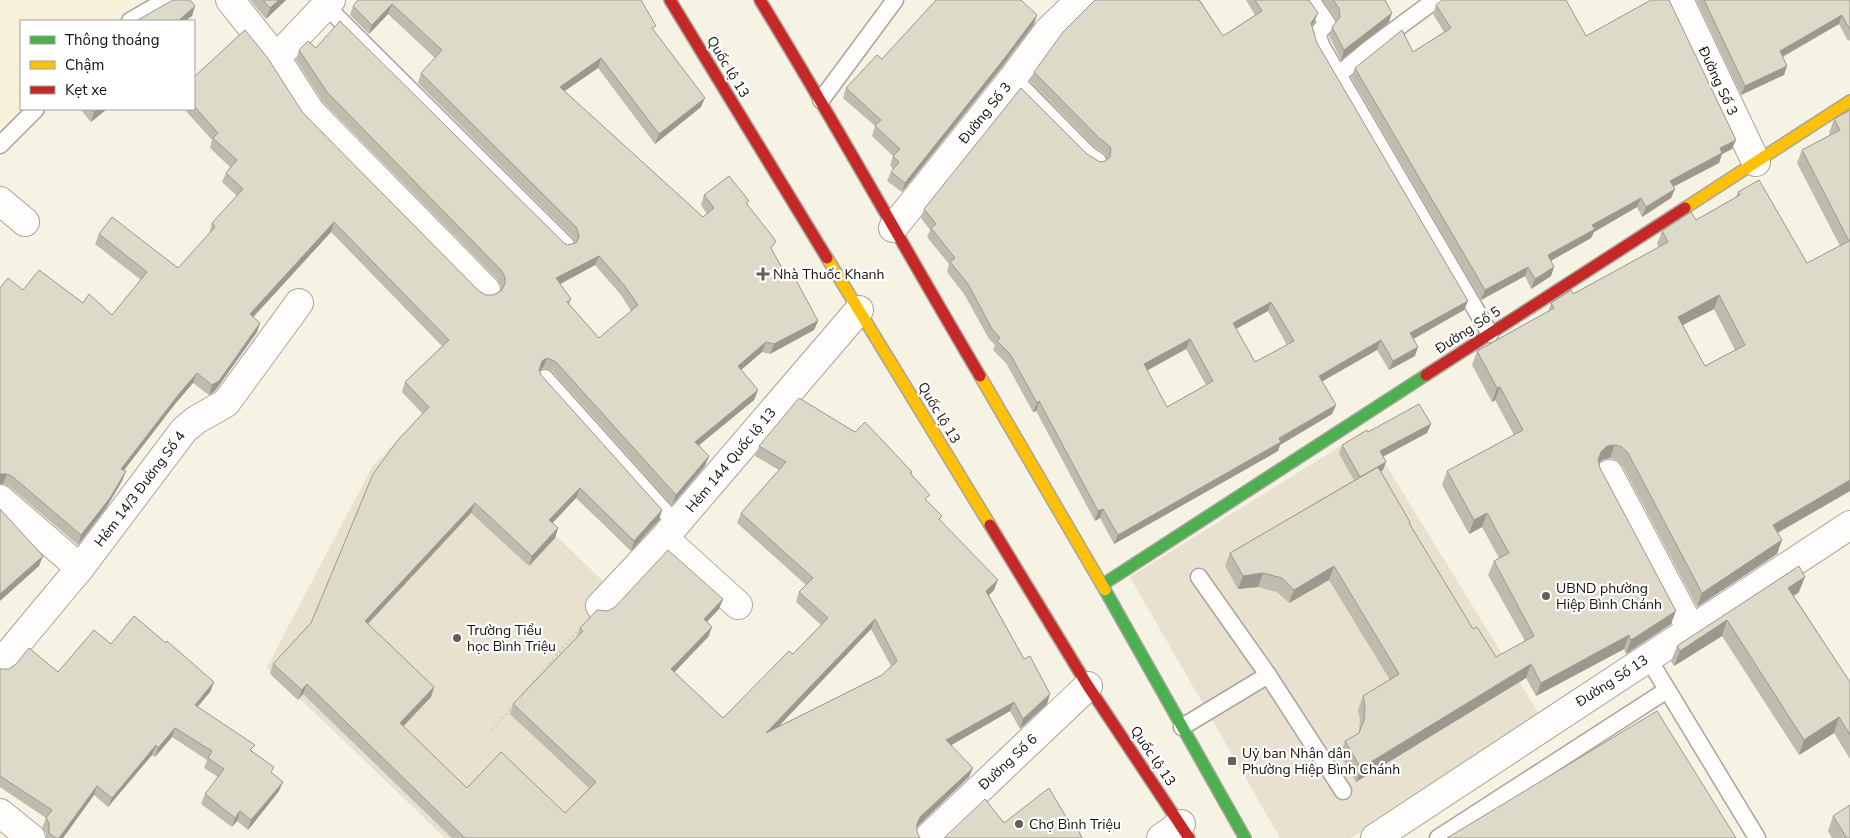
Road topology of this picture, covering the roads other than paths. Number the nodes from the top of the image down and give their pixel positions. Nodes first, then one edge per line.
1 (166, 0) edge
2 (230, 0) edge
3 (670, 0) edge
4 (760, 0) edge
5 (895, 0) edge
6 (1080, 0) edge
7 (1311, 0) edge
8 (1435, 0) edge
9 (1679, 0) edge
10 (329, 3) edge
11 (132, 20) edge
12 (276, 58) junction
13 (1338, 75) junction
14 (1013, 78) junction
15 (821, 100) junction
16 (1850, 101) edge
17 (35, 110) edge
18 (0, 145) edge
19 (1098, 161) edge
20 (1756, 162) junction
21 (0, 201) edge
22 (25, 222) dead end
23 (893, 228) junction
24 (566, 245) edge
25 (486, 290) dead end
26 (300, 303) dead end
27 (859, 310) junction
28 (1490, 334) junction
29 (545, 378) edge
30 (1609, 474) dead end
31 (0, 498) edge
32 (1850, 525) edge
33 (670, 531) junction
34 (80, 568) junction
35 (1199, 577) dead end
36 (1102, 585) junction
37 (738, 605) dead end
38 (600, 606) road end
39 (1691, 629) junction
40 (1648, 658) junction
41 (0, 664) edge
42 (1268, 675) junction
43 (1088, 686) junction
44 (1667, 690) junction
45 (1182, 727) junction
46 (1344, 791) dead end
47 (0, 813) edge
48 (1177, 833) edge
49 (31, 838) edge
50 (928, 838) edge
51 (1245, 838) edge
52 (1375, 838) edge
53 (1438, 838) edge
54 (1757, 838) edge

1 - 11 lane
2 - 12 street
3 - 27 main road, Quốc lộ 13
4 - 15 main road
5 - 15 lane
6 - 14 street, Đường Số 3
7 - 13 lane
8 - 13 lane
9 - 20 street, Đường Số 3
10 - 12 street
10 - 24 lane
12 - 25 street
13 - 28 lane
14 - 19 lane
14 - 23 street, Đường Số 3
15 - 23 main road
16 - 20 main road, Đường Số 5
17 - 18 lane
20 - 28 main road, Đường Số 5
21 - 22 street
23 - 36 main road
26 - 34 street, Hẻm 14/3 Đường Số 4
27 - 33 street, Hẻm 144 Quốc lộ 13
27 - 43 main road, Quốc lộ 13
28 - 36 main road, Đường Số 5
29 - 33 lane
30 - 39 street
31 - 34 street
32 - 39 street, Đường Số 13
33 - 37 street
33 - 38 street, Hẻm 144 Quốc lộ 13
34 - 41 street, Hẻm 14/3 Đường Số 4
35 - 42 lane
36 - 45 main road
39 - 40 street, Đường Số 13
40 - 44 lane
40 - 52 street, Đường Số 13
42 - 45 lane
42 - 46 lane
43 - 48 main road, Quốc lộ 13
43 - 50 street, Đường Số 6
44 - 53 lane
44 - 54 lane
45 - 51 main road
47 - 49 street

